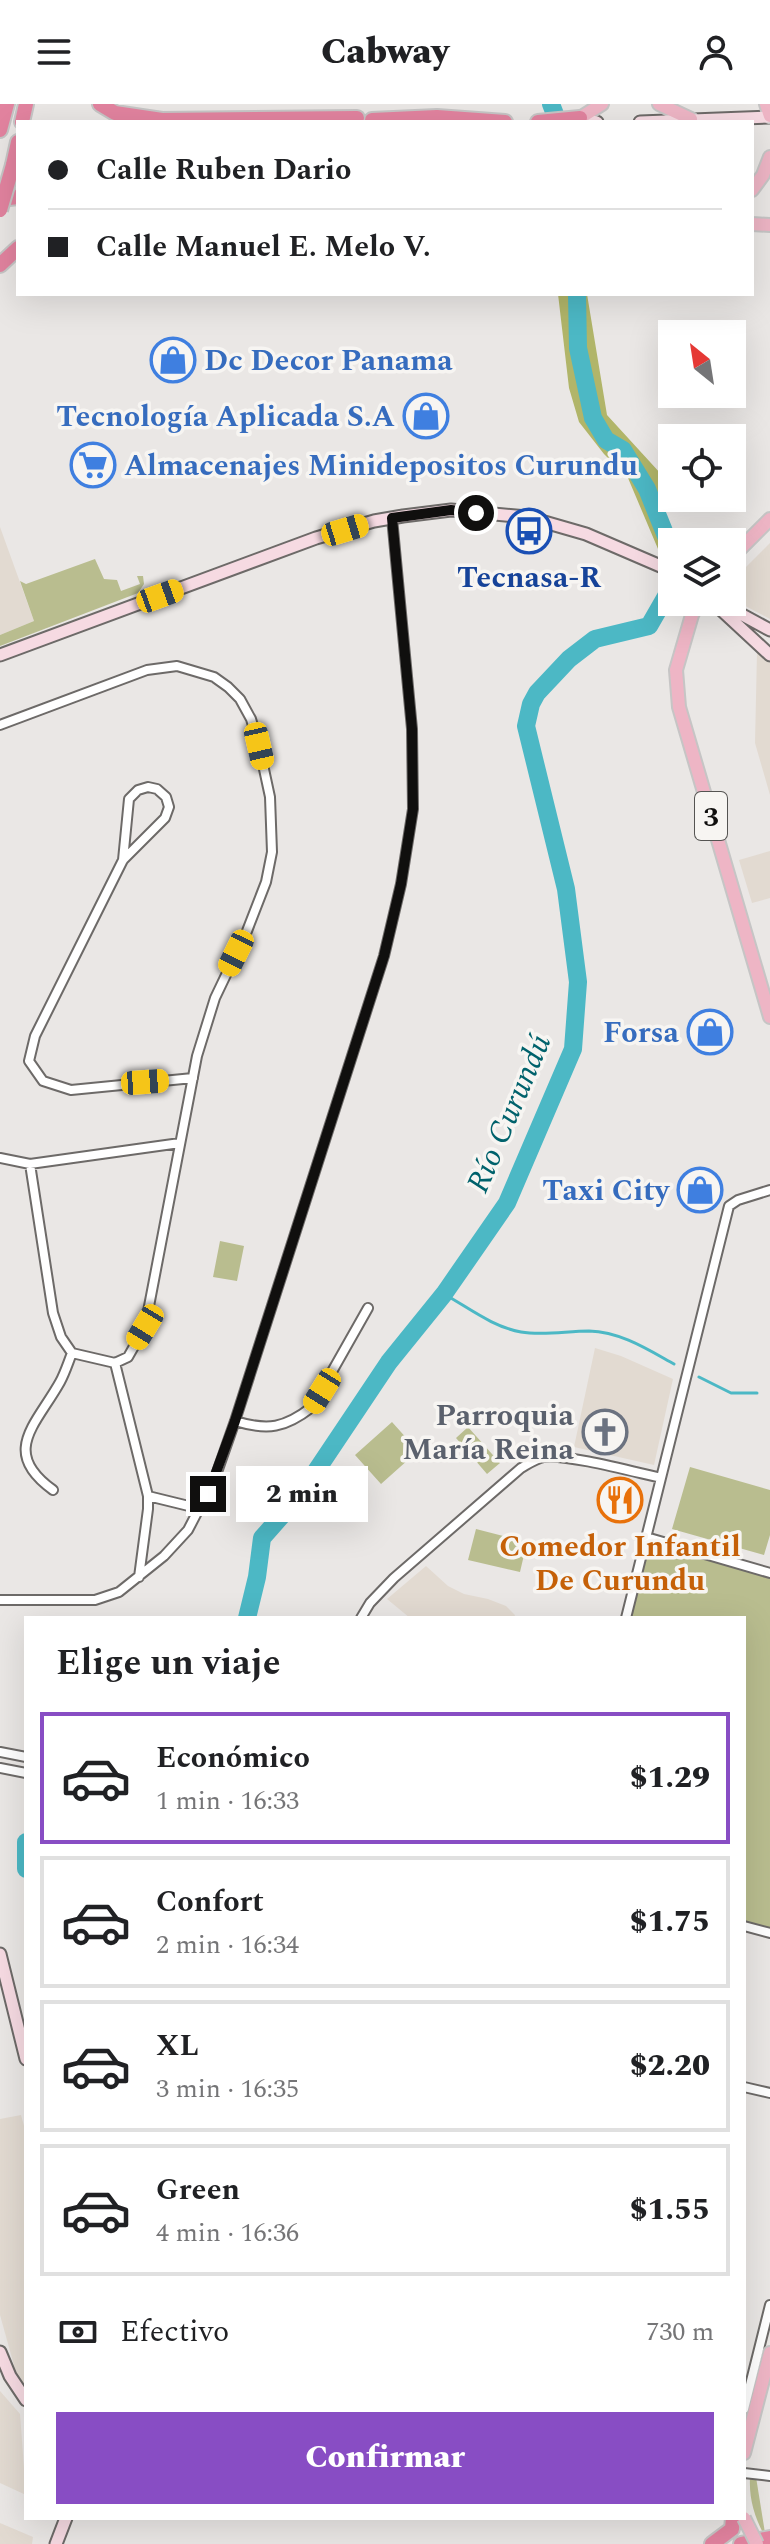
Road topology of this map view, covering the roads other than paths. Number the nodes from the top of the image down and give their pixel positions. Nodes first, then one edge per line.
1 (7, 104) edge
2 (100, 104) edge
3 (602, 104) edge
4 (659, 104) edge
5 (766, 104) edge
6 (770, 117) edge
7 (578, 118) junction
8 (364, 119) edge
9 (478, 120) edge
10 (558, 120) edge
11 (588, 120) edge
12 (698, 120) edge
13 (0, 130) edge
14 (16, 151) edge
15 (770, 157) edge
16 (754, 187) edge
17 (0, 210) edge
18 (16, 250) edge
19 (0, 265) edge
20 (392, 518) junction
21 (770, 519) edge
22 (746, 543) edge
23 (658, 564) edge
24 (692, 616) edge
25 (728, 616) edge
26 (745, 616) edge
27 (767, 629) edge
28 (756, 641) junction
29 (0, 655) edge
30 (770, 655) edge
31 (0, 725) edge
32 (123, 860) junction
33 (770, 1017) edge
34 (193, 1078) junction
35 (180, 1143) junction
36 (0, 1158) edge
37 (30, 1164) junction
38 (770, 1190) edge
39 (368, 1308) dead end
40 (72, 1353) junction
41 (115, 1363) junction
42 (235, 1421) junction
43 (661, 1478) junction
44 (53, 1490) dead end
45 (148, 1496) junction
46 (201, 1509) junction
47 (646, 1537) junction
48 (770, 1573) edge
49 (139, 1577) junction
50 (0, 1600) edge
51 (362, 1616) edge
52 (626, 1616) edge
53 (0, 1752) edge
54 (24, 1757) edge
55 (0, 1768) edge
56 (24, 1773) edge
57 (746, 1927) edge
58 (770, 1933) edge
59 (0, 1954) edge
60 (24, 2051) edge
61 (746, 2087) edge
62 (770, 2093) edge
63 (770, 2305) edge
64 (0, 2352) edge
65 (770, 2353) edge
66 (746, 2358) edge
67 (756, 2360) junction
68 (24, 2397) edge
69 (746, 2401) edge
70 (746, 2445) edge
71 (746, 2473) edge
72 (770, 2476) edge
73 (65, 2520) edge
74 (733, 2520) edge
75 (745, 2520) edge
76 (770, 2538) edge
77 (56, 2544) edge
78 (712, 2544) edge
79 (741, 2544) edge
80 (757, 2544) edge

1 - 13 highway
2 - 8 highway
3 - 7 main road
4 - 12 main road
5 - 6 main road
6 - 12 street
7 - 10 highway
7 - 11 street
8 - 9 highway
14 - 17 highway, bridge
15 - 16 main road
18 - 19 highway
20 - 23 street
20 - 29 street
20 - 42 street
21 - 22 main road
24 - 33 main road, 3
25 - 28 street
26 - 27 street
27 - 28 street
28 - 30 street
31 - 34 street
32 - 32 street
32 - 34 street
34 - 35 street
35 - 37 street
35 - 41 street
36 - 37 street
37 - 40 street
38 - 43 street
39 - 42 street
40 - 41 street
40 - 44 street
41 - 45 street
42 - 46 street
43 - 47 street
43 - 51 street
45 - 46 street
45 - 49 street
46 - 49 street
47 - 48 street
47 - 52 street
49 - 50 street
53 - 54 street
55 - 56 street
57 - 58 street
59 - 60 street
61 - 62 street
63 - 67 street
64 - 68 street
65 - 70 main road
66 - 67 street
67 - 69 street
71 - 72 street
73 - 77 street
74 - 78 highway
75 - 80 main road, bridge
76 - 79 highway

